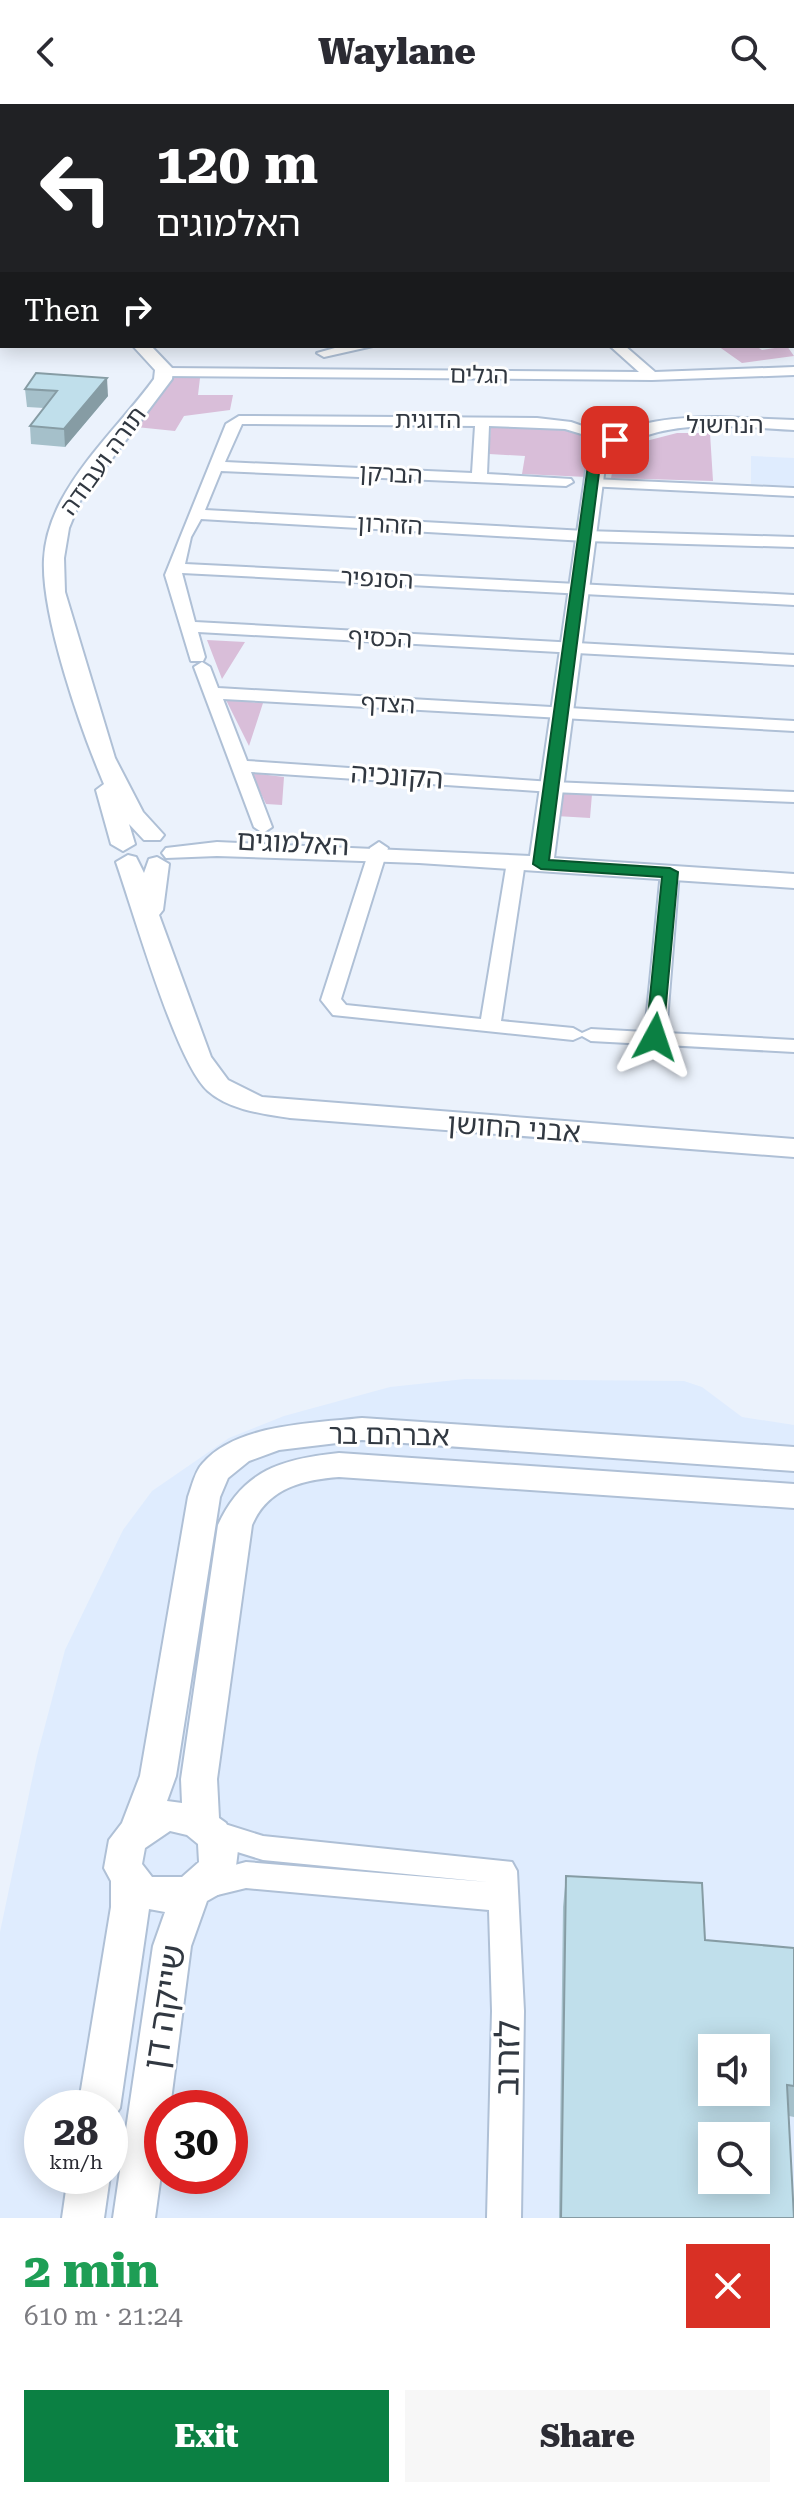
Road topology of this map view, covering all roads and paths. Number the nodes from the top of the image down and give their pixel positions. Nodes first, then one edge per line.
1 (143, 348) edge
2 (354, 348) edge
3 (619, 348) edge
4 (324, 353) dead end
5 (794, 371) edge
6 (165, 372) junction
7 (652, 376) junction
8 (482, 420) junction
9 (794, 425) edge
10 (615, 440) junction
11 (215, 466) junction
12 (479, 479) junction
13 (566, 482) dead end
14 (592, 483) junction
15 (794, 492) edge
16 (195, 514) junction
17 (585, 536) junction
18 (794, 542) edge
19 (175, 568) junction
20 (578, 590) junction
21 (794, 600) edge
22 (189, 627) junction
23 (570, 649) junction
24 (794, 660) edge
25 (215, 693) junction
26 (562, 714) junction
27 (794, 726) edge
28 (241, 766) junction
29 (109, 773) junction
30 (552, 787) junction
31 (794, 797) edge
32 (263, 827) dead end
33 (162, 848) junction
34 (376, 852) junction
35 (126, 853) junction
36 (516, 862) junction
37 (541, 864) junction
38 (670, 872) junction
39 (794, 881) edge
40 (150, 919) junction
41 (490, 1026) junction
42 (655, 1037) junction
43 (794, 1046) edge
44 (236, 1095) joint
45 (794, 1148) edge
46 (794, 1459) edge
47 (794, 1496) edge
48 (206, 1827) junction
49 (139, 1828) junction
50 (130, 1881) junction
51 (502, 1885) junction
52 (198, 1890) junction
53 (102, 2090) edge
54 (86, 2194) edge
55 (83, 2218) edge
56 (134, 2218) edge
57 (504, 2218) edge

1 - 6 street
2 - 4 street
3 - 7 street
5 - 7 street, הגלים
6 - 7 street, הגלים
6 - 29 street, תורה ועבודה
8 - 10 street, הדוגית
8 - 11 street, הדוגית
8 - 12 street
9 - 10 street, הנחשול
10 - 14 street
11 - 12 street, הברקן
11 - 16 street
12 - 13 street, הברקן
14 - 15 street
14 - 17 street
16 - 17 street, הזהרון
16 - 19 street
17 - 18 street, הזהרון
17 - 20 street
19 - 20 street, הסנפיר
19 - 22 street
20 - 21 street, הסנפיר
20 - 23 street
22 - 23 street, הכסיף
22 - 25 street
23 - 24 street, הכסיף
23 - 26 street
25 - 26 street, הצדף
25 - 28 street
26 - 27 street, הצדף
26 - 30 street
28 - 30 street, הקונכיה
28 - 32 street
29 - 33 street, תורה ועבודה
29 - 35 street, תורה ועבודה
30 - 31 street, הקונכיה
30 - 37 street
33 - 34 street, האלמוגים
33 - 35 street, האלמוגים
33 - 40 street, תורה ועבודה
34 - 36 street, האלמוגים
34 - 41 street
35 - 40 street, תורה ועבודה
36 - 37 street, האלמוגים
36 - 41 street
37 - 38 street, האלמוגים
38 - 39 street, האלמוגים
38 - 42 street
40 - 44 street, תורה ועבודה
41 - 42 street
42 - 43 street
44 - 45 street, אבני החושן
46 - 49 street, אברהם בר
47 - 48 street, אברהם בר
48 - 49 street
48 - 51 street
48 - 52 street
49 - 50 street
50 - 52 street
50 - 53 street, שייקה דן
51 - 52 street
51 - 57 street, לזרוב
52 - 56 street, שייקה דן
54 - 55 street

